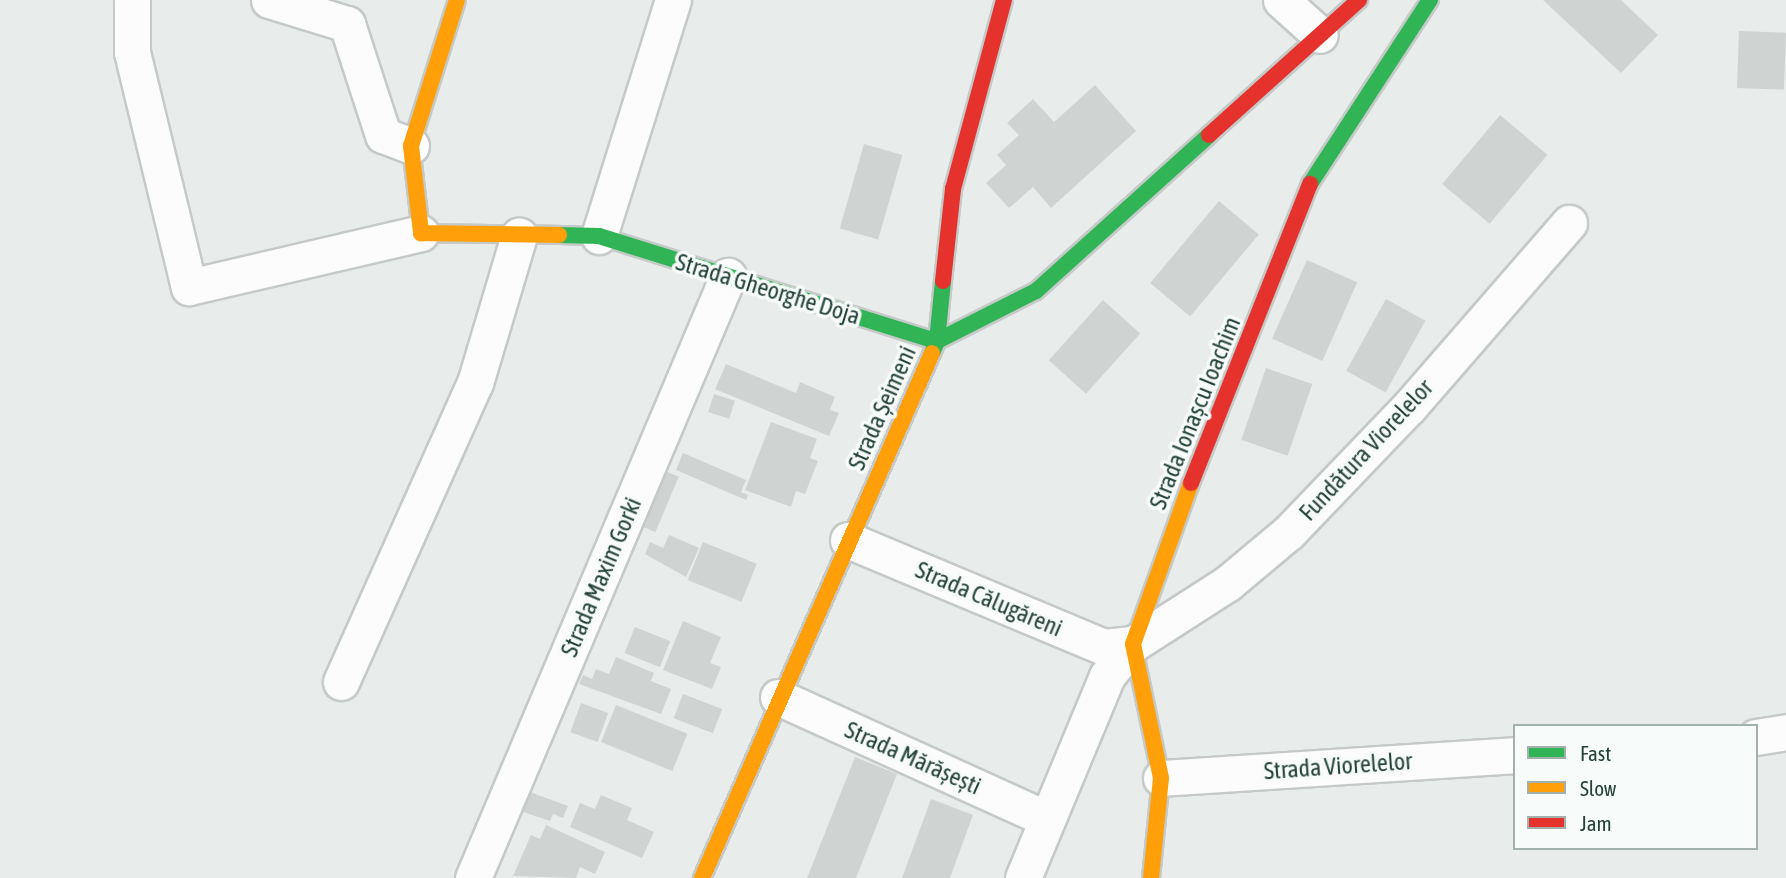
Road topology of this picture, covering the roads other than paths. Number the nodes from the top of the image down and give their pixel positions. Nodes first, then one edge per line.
1 (132, 0) edge
2 (269, 0) edge
3 (457, 0) edge
4 (673, 0) edge
5 (1004, 0) edge
6 (1281, 0) edge
7 (1359, 0) edge
8 (1430, 0) edge
9 (351, 12) edge
10 (1320, 35) junction
11 (411, 146) junction
12 (1569, 223) dead end
13 (421, 233) junction
14 (519, 234) junction
15 (599, 236) junction
16 (728, 276) junction
17 (937, 341) junction
18 (848, 540) junction
19 (1133, 644) junction
20 (341, 682) dead end
21 (778, 697) junction
22 (1786, 732) edge
23 (1758, 737) edge
24 (1513, 755) edge
25 (1161, 778) junction
26 (1047, 819) junction
27 (473, 878) edge
28 (702, 878) edge
29 (1023, 878) edge
30 (1151, 878) edge

1 - 13 street
2 - 9 street
3 - 11 street
4 - 15 street
5 - 17 street
6 - 10 street
7 - 10 street, Strada Șeimeni
8 - 19 street, Strada Ionașcu Ioachim
9 - 11 street
10 - 17 street, Strada Șeimeni
11 - 13 street
12 - 19 street, Fundătura Viorelelor
13 - 14 street, Strada Gheorghe Doja
14 - 15 street, Strada Gheorghe Doja
14 - 20 street
15 - 16 street, Strada Gheorghe Doja
16 - 17 street, Strada Gheorghe Doja
16 - 27 street, Strada Maxim Gorki
17 - 18 street, Strada Șeimeni
18 - 19 street, Strada Călugăreni
18 - 21 street, Strada Șeimeni
19 - 25 street
19 - 26 street
21 - 26 street, Strada Mărășești
21 - 28 street, Strada Șeimeni
22 - 23 street
24 - 25 street, Strada Viorelelor
25 - 30 street
26 - 29 street

